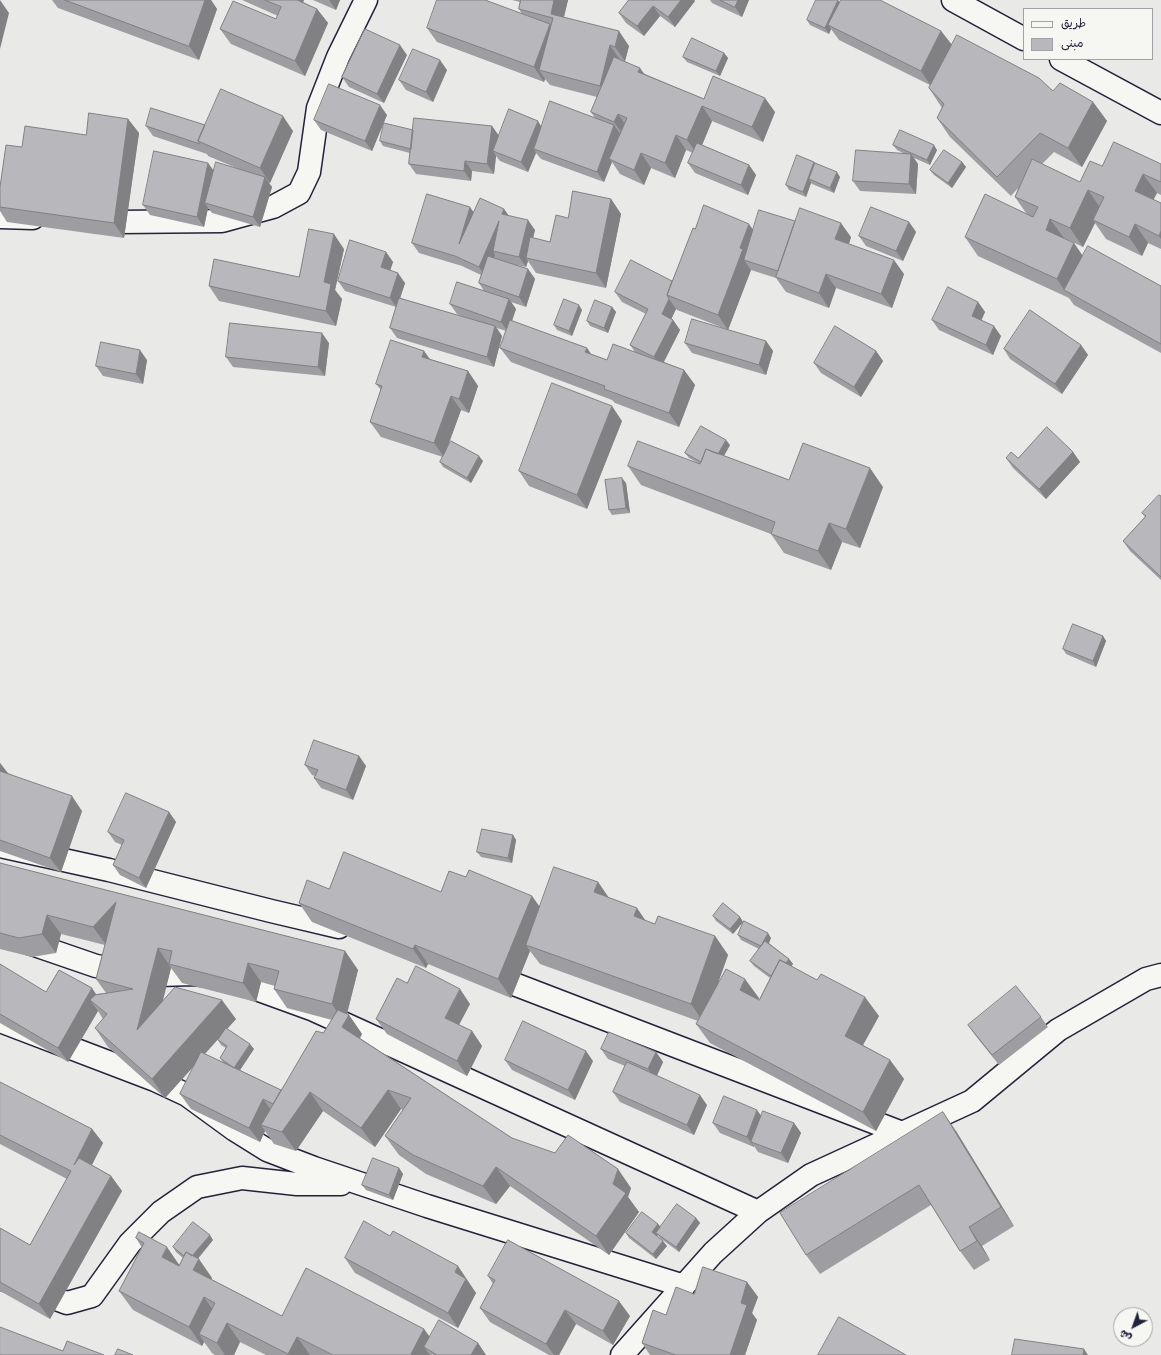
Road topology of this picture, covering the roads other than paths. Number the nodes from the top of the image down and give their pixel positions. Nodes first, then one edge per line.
1 (366, 0) edge
2 (953, 0) edge
3 (1023, 38) edge
4 (1063, 60) edge
5 (1161, 113) edge
6 (0, 216) edge
7 (55, 219) edge
8 (79, 220) edge
9 (0, 846) edge
10 (356, 930) edge
11 (0, 933) edge
12 (469, 968) edge
13 (1161, 975) edge
14 (0, 1021) edge
15 (902, 1133) junction
16 (360, 1184) junction
17 (758, 1212) junction
18 (0, 1278) edge
19 (684, 1286) junction
20 (622, 1355) edge

1 - 8 street
2 - 3 street
4 - 5 street
6 - 7 street
9 - 10 street
11 - 17 street
12 - 15 street
13 - 15 street
14 - 16 street
15 - 17 street
16 - 18 street
16 - 19 street
17 - 19 street
19 - 20 street

